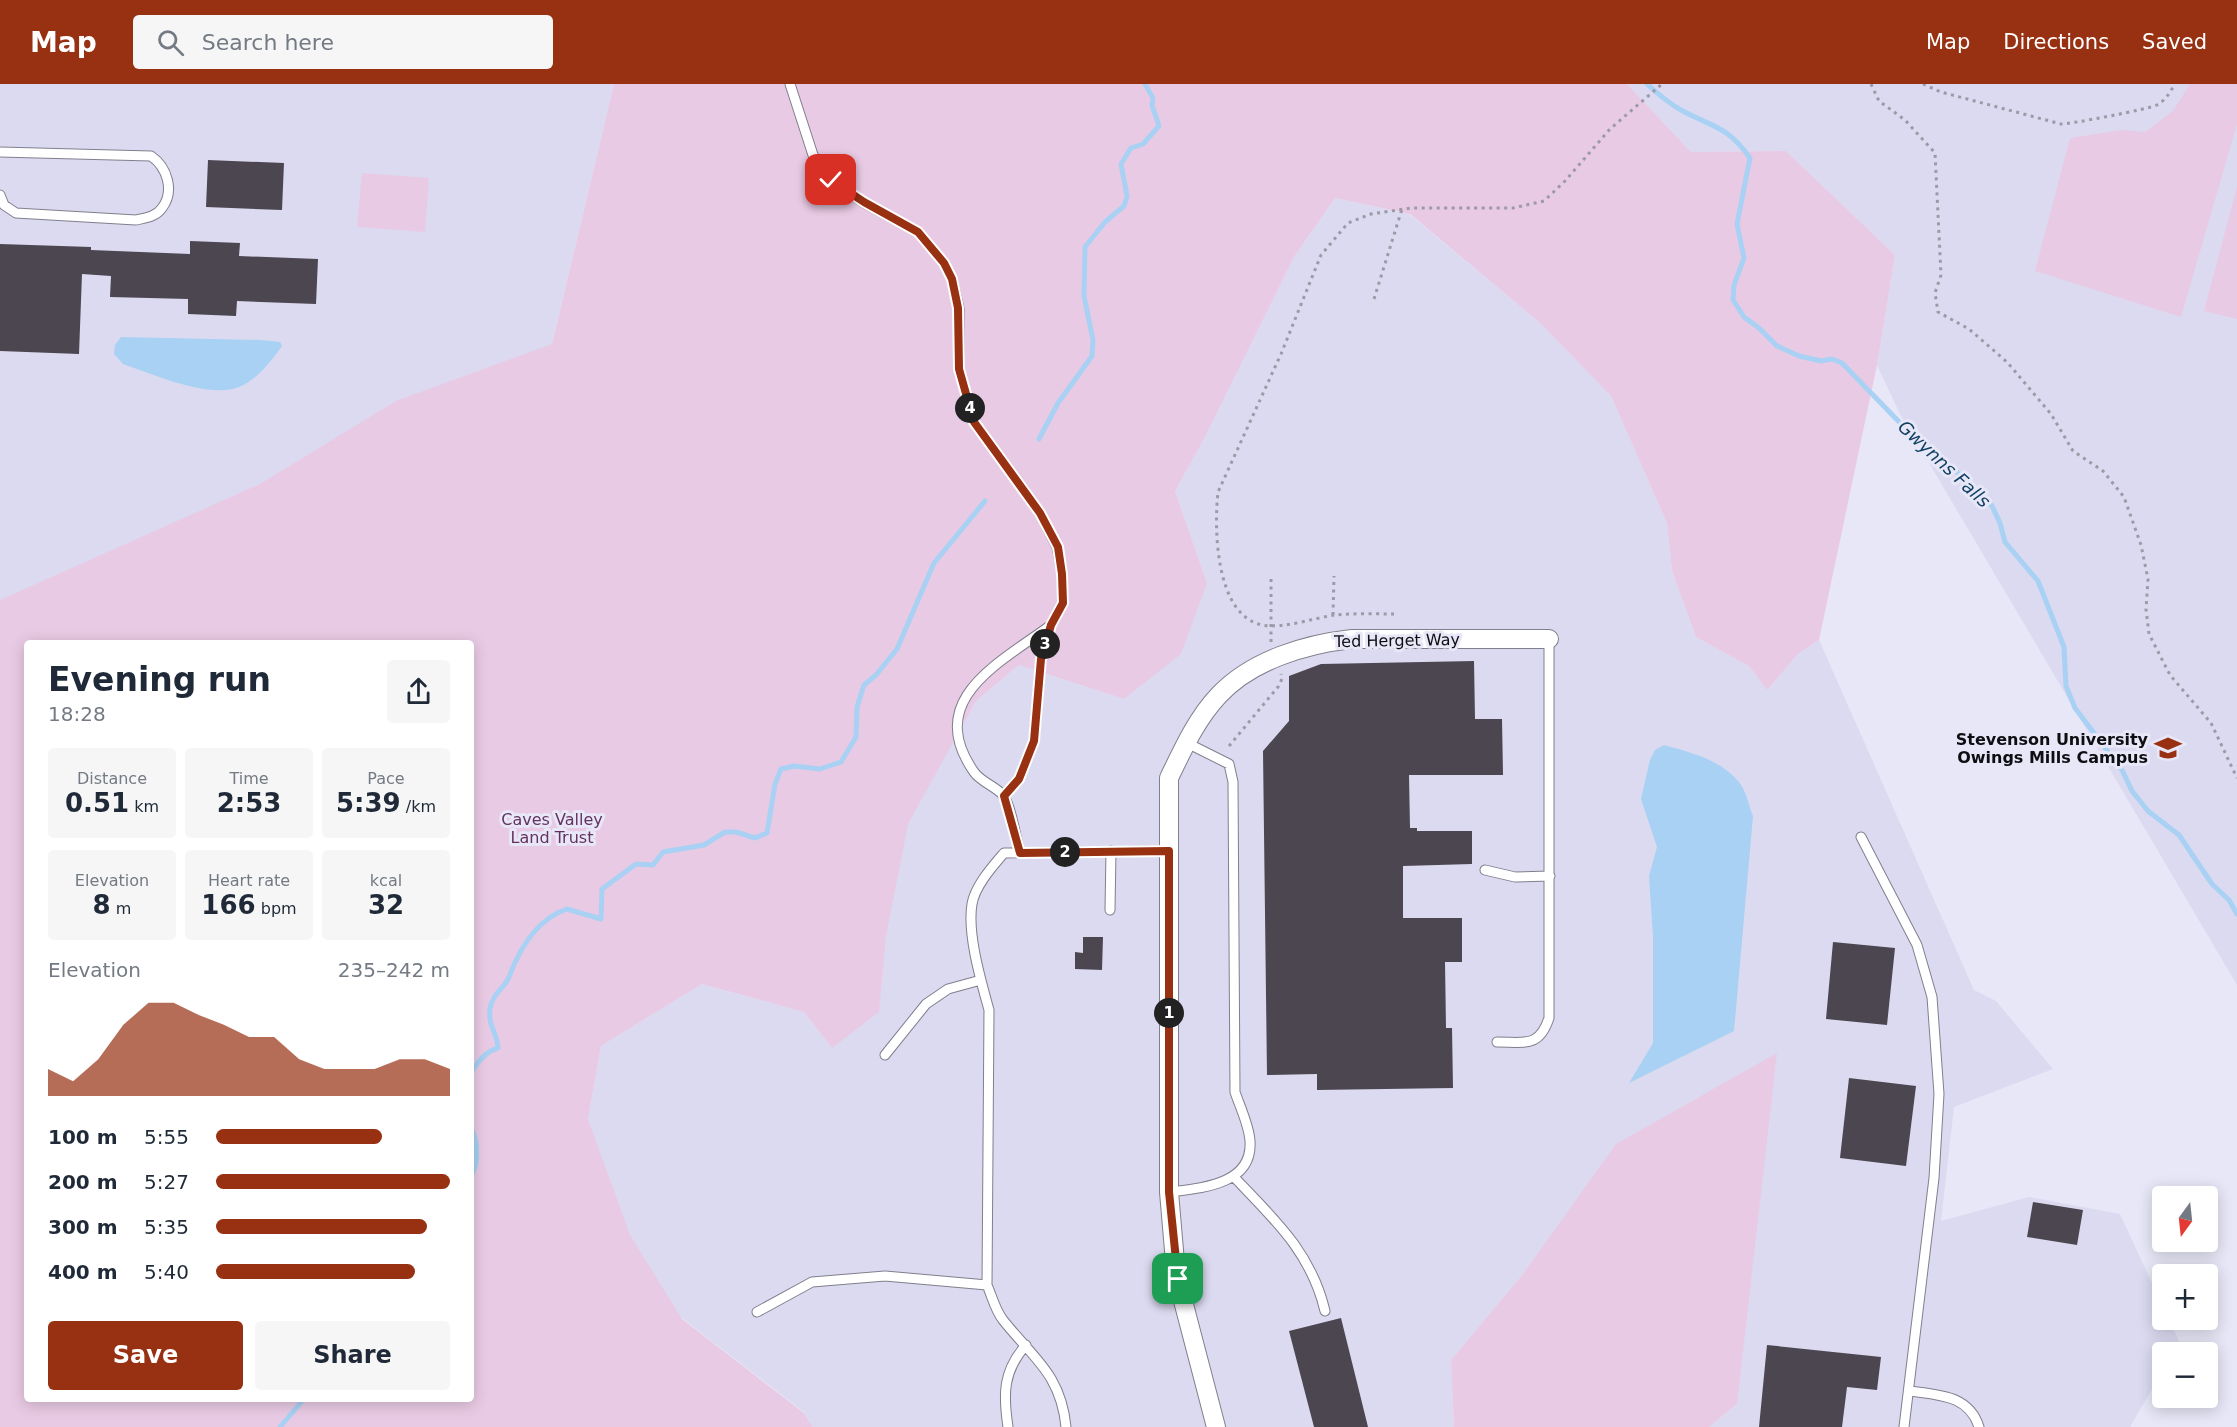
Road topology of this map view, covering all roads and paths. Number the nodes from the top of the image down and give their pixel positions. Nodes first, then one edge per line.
1 (790, 84) edge
2 (1662, 84) edge
3 (1870, 84) edge
4 (1923, 84) edge
5 (2175, 84) edge
6 (0, 152) edge
7 (0, 195) edge
8 (1402, 209) junction
9 (1374, 300) dead end
10 (1334, 576) dead end
11 (1394, 614) dead end
12 (1333, 615) junction
13 (1051, 625) junction
14 (1549, 639) joint
15 (1187, 743) junction
16 (2237, 778) edge
17 (1004, 796) junction
18 (1861, 837) dead end
19 (1111, 851) junction
20 (1169, 851) junction
21 (1020, 853) junction
22 (1485, 870) dead end
23 (1550, 876) junction
24 (1110, 910) dead end
25 (981, 980) junction
26 (1497, 1042) dead end
27 (885, 1055) dead end
28 (1233, 1176) junction
29 (1169, 1192) junction
30 (987, 1285) junction
31 (1325, 1311) dead end
32 (757, 1312) dead end
33 (1026, 1345) junction
34 (1910, 1391) junction
35 (1008, 1427) edge
36 (1066, 1427) edge
37 (1216, 1427) edge
38 (1905, 1427) edge
39 (1979, 1427) edge

1 - 13 lane
2 - 8 path
3 - 16 path
4 - 5 path
6 - 7 lane
8 - 9 path
8 - 12 path
10 - 12 path
11 - 12 path
13 - 17 lane
13 - 17 lane
14 - 15 street, Ted Herget Way
14 - 23 lane
15 - 20 street, Ted Herget Way
15 - 28 lane
17 - 21 lane
18 - 34 lane
19 - 20 lane
19 - 21 lane
19 - 24 lane
20 - 29 street, Ted Herget Way
21 - 25 lane
22 - 23 lane
23 - 26 lane
25 - 27 lane
25 - 30 lane
28 - 29 lane
28 - 31 lane
29 - 37 street, Ted Herget Way
30 - 32 lane
30 - 33 lane
33 - 35 lane
33 - 36 lane
34 - 38 lane
34 - 39 lane

